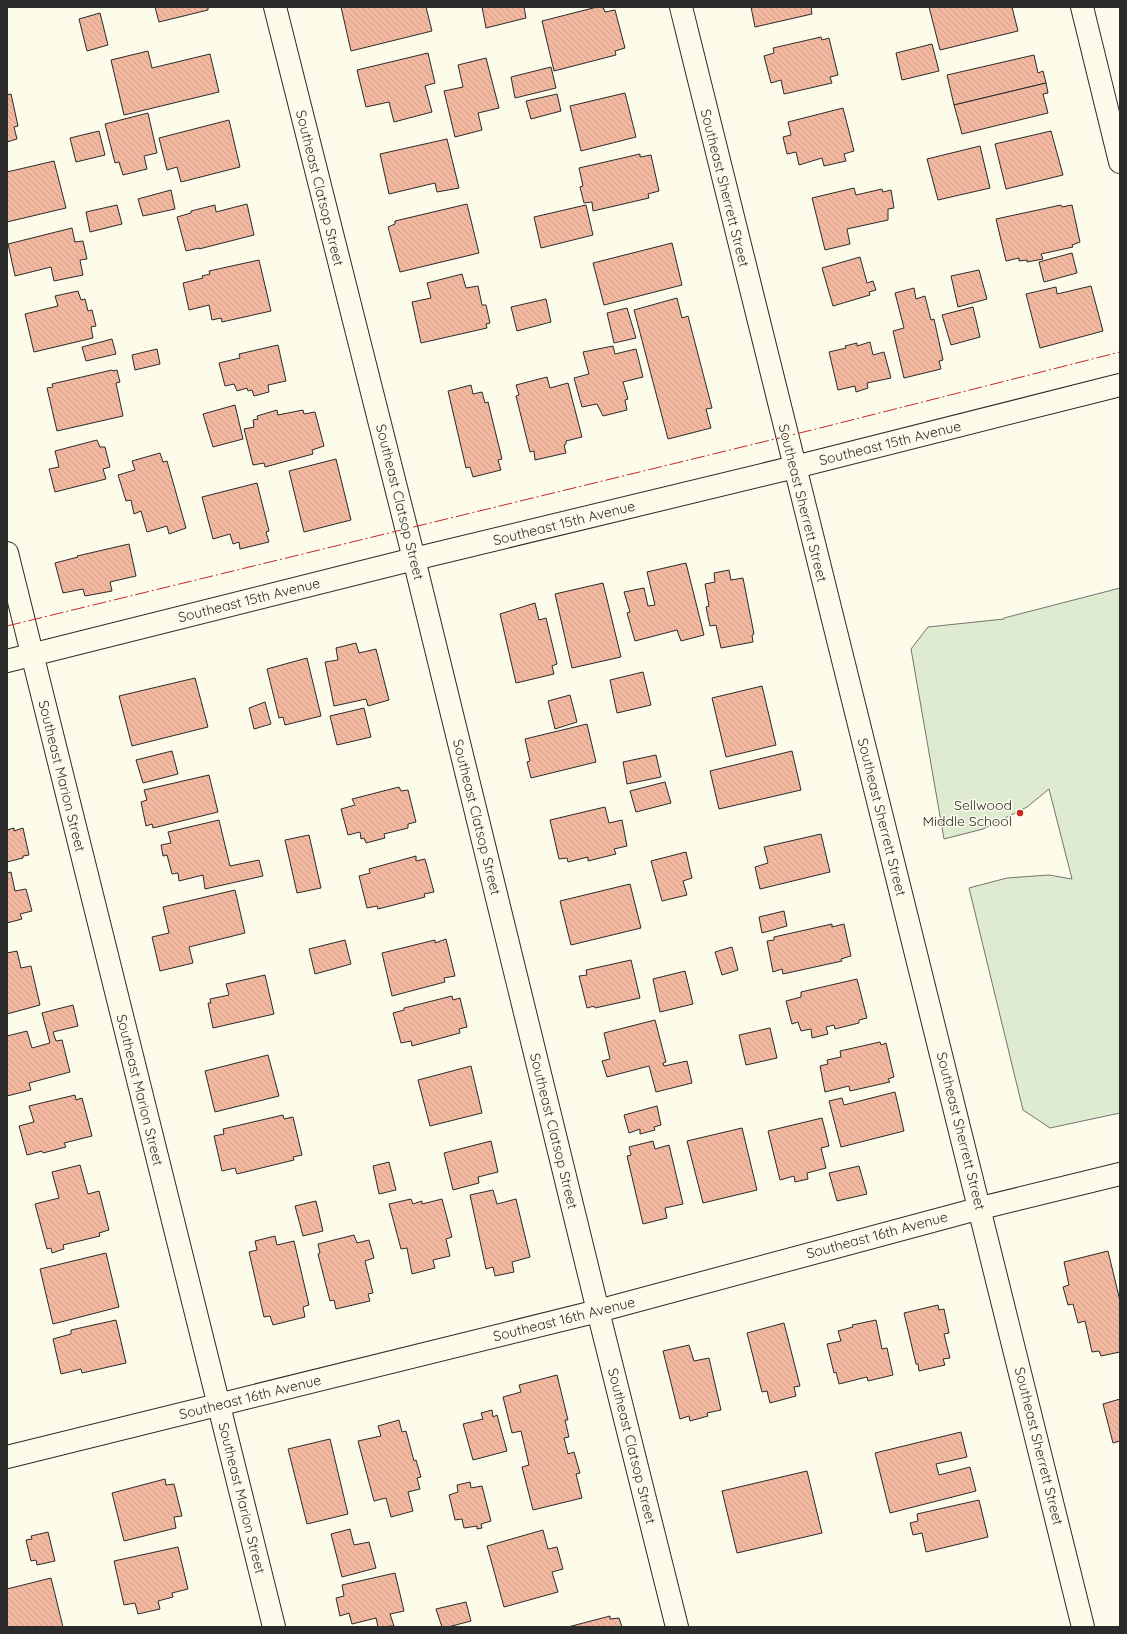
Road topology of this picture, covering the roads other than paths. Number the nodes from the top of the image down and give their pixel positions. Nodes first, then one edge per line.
1 (275, 7) edge
2 (681, 7) edge
3 (1082, 7) edge
4 (1120, 162) edge
5 (1120, 385) edge
6 (794, 467) junction
7 (7, 553) edge
8 (414, 559) junction
9 (32, 655) junction
10 (7, 661) edge
11 (1120, 1174) edge
12 (981, 1208) junction
13 (598, 1311) junction
14 (218, 1404) junction
15 (7, 1457) edge
16 (274, 1627) edge
17 (677, 1627) edge
18 (1083, 1627) edge

1 - 8 street, Southeast Clatsop Street
2 - 6 street, Southeast Sherrett Street
3 - 4 street
5 - 6 street, Southeast 15th Avenue
6 - 8 street, Southeast 15th Avenue
6 - 12 street, Southeast Sherrett Street
7 - 9 street, Southeast Marion Street
8 - 9 street, Southeast 15th Avenue
8 - 13 street, Southeast Clatsop Street
9 - 10 street, Southeast 15th Avenue
9 - 14 street, Southeast Marion Street
11 - 12 street, Southeast 16th Avenue
12 - 13 street, Southeast 16th Avenue
12 - 18 street, Southeast Sherrett Street
13 - 14 street, Southeast 16th Avenue
13 - 17 street, Southeast Clatsop Street
14 - 15 street, Southeast 16th Avenue
14 - 16 street, Southeast Marion Street

